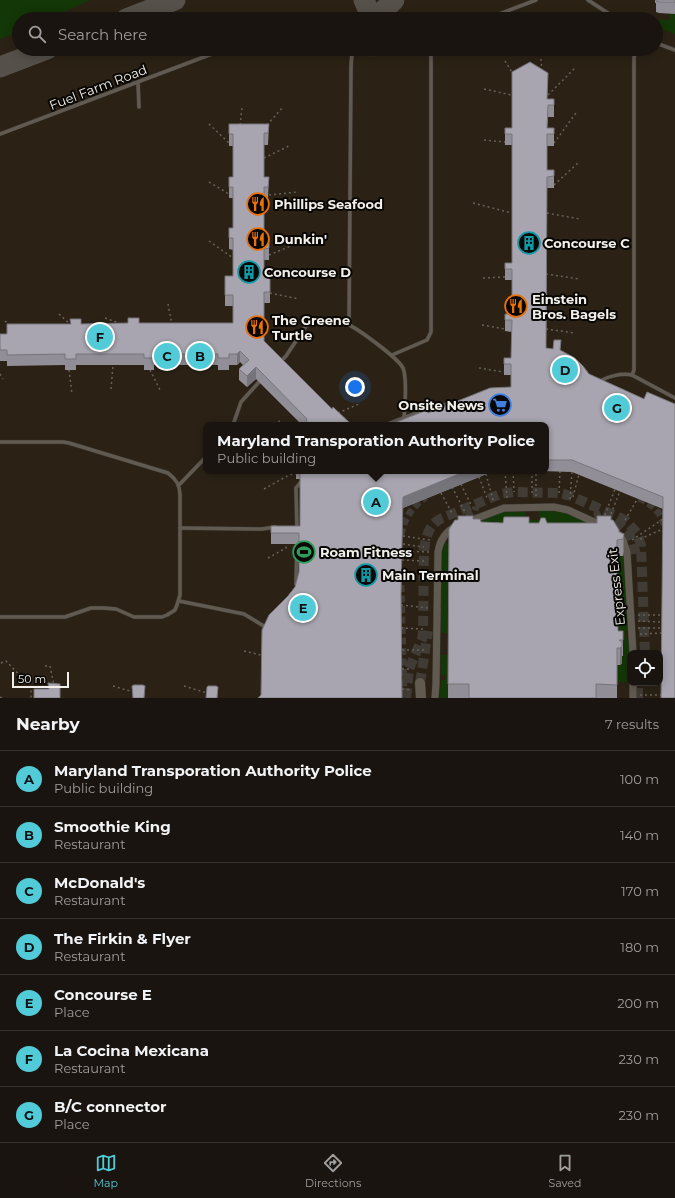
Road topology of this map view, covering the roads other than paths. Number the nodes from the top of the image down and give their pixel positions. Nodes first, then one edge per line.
1 (536, 0) edge
2 (588, 0) edge
3 (504, 12) edge
4 (606, 12) edge
5 (663, 46) edge
6 (675, 50) edge
7 (207, 56) edge
8 (351, 56) edge
9 (432, 56) edge
10 (634, 56) edge
11 (138, 82) junction
12 (139, 108) dead end
13 (0, 134) edge
14 (349, 325) junction
15 (392, 355) junction
16 (277, 365) edge
17 (632, 375) junction
18 (259, 382) dead end
19 (593, 387) edge
20 (659, 389) junction
21 (656, 394) edge
22 (675, 398) edge
23 (463, 401) edge
24 (404, 418) junction
25 (234, 422) edge
26 (393, 422) edge
27 (0, 442) edge
28 (203, 460) edge
29 (300, 482) edge
30 (179, 485) junction
31 (563, 508) junction
32 (466, 514) tunnel mouth
33 (594, 516) tunnel mouth
34 (282, 526) edge
35 (290, 526) edge
36 (298, 526) junction
37 (180, 528) junction
38 (447, 533) junction
39 (297, 589) edge
40 (179, 601) junction
41 (0, 617) edge
42 (268, 628) edge
43 (633, 650) edge
44 (420, 683) tunnel mouth
45 (634, 686) edge
46 (636, 696) edge
47 (421, 698) edge
48 (435, 698) edge

1 - 3 lane
2 - 4 lane
5 - 6 lane
7 - 11 lane, Fuel Farm Road
8 - 14 lane
9 - 15 lane
10 - 17 lane
11 - 12 lane
11 - 13 lane, Fuel Farm Road
14 - 15 lane
14 - 16 lane
15 - 24 lane
17 - 19 lane
17 - 20 lane
18 - 25 lane
20 - 21 lane
20 - 22 lane
23 - 24 lane
24 - 26 lane
27 - 30 lane
28 - 30 lane
29 - 36 lane
30 - 37 lane
31 - 33 street, Express Exit
31 - 38 street, Express Exit
31 - 43 street, Express Exit
32 - 38 street
34 - 37 lane
35 - 36 lane
36 - 39 lane
37 - 40 lane
38 - 48 street
40 - 41 lane
40 - 42 lane
44 - 47 main road
45 - 46 street

